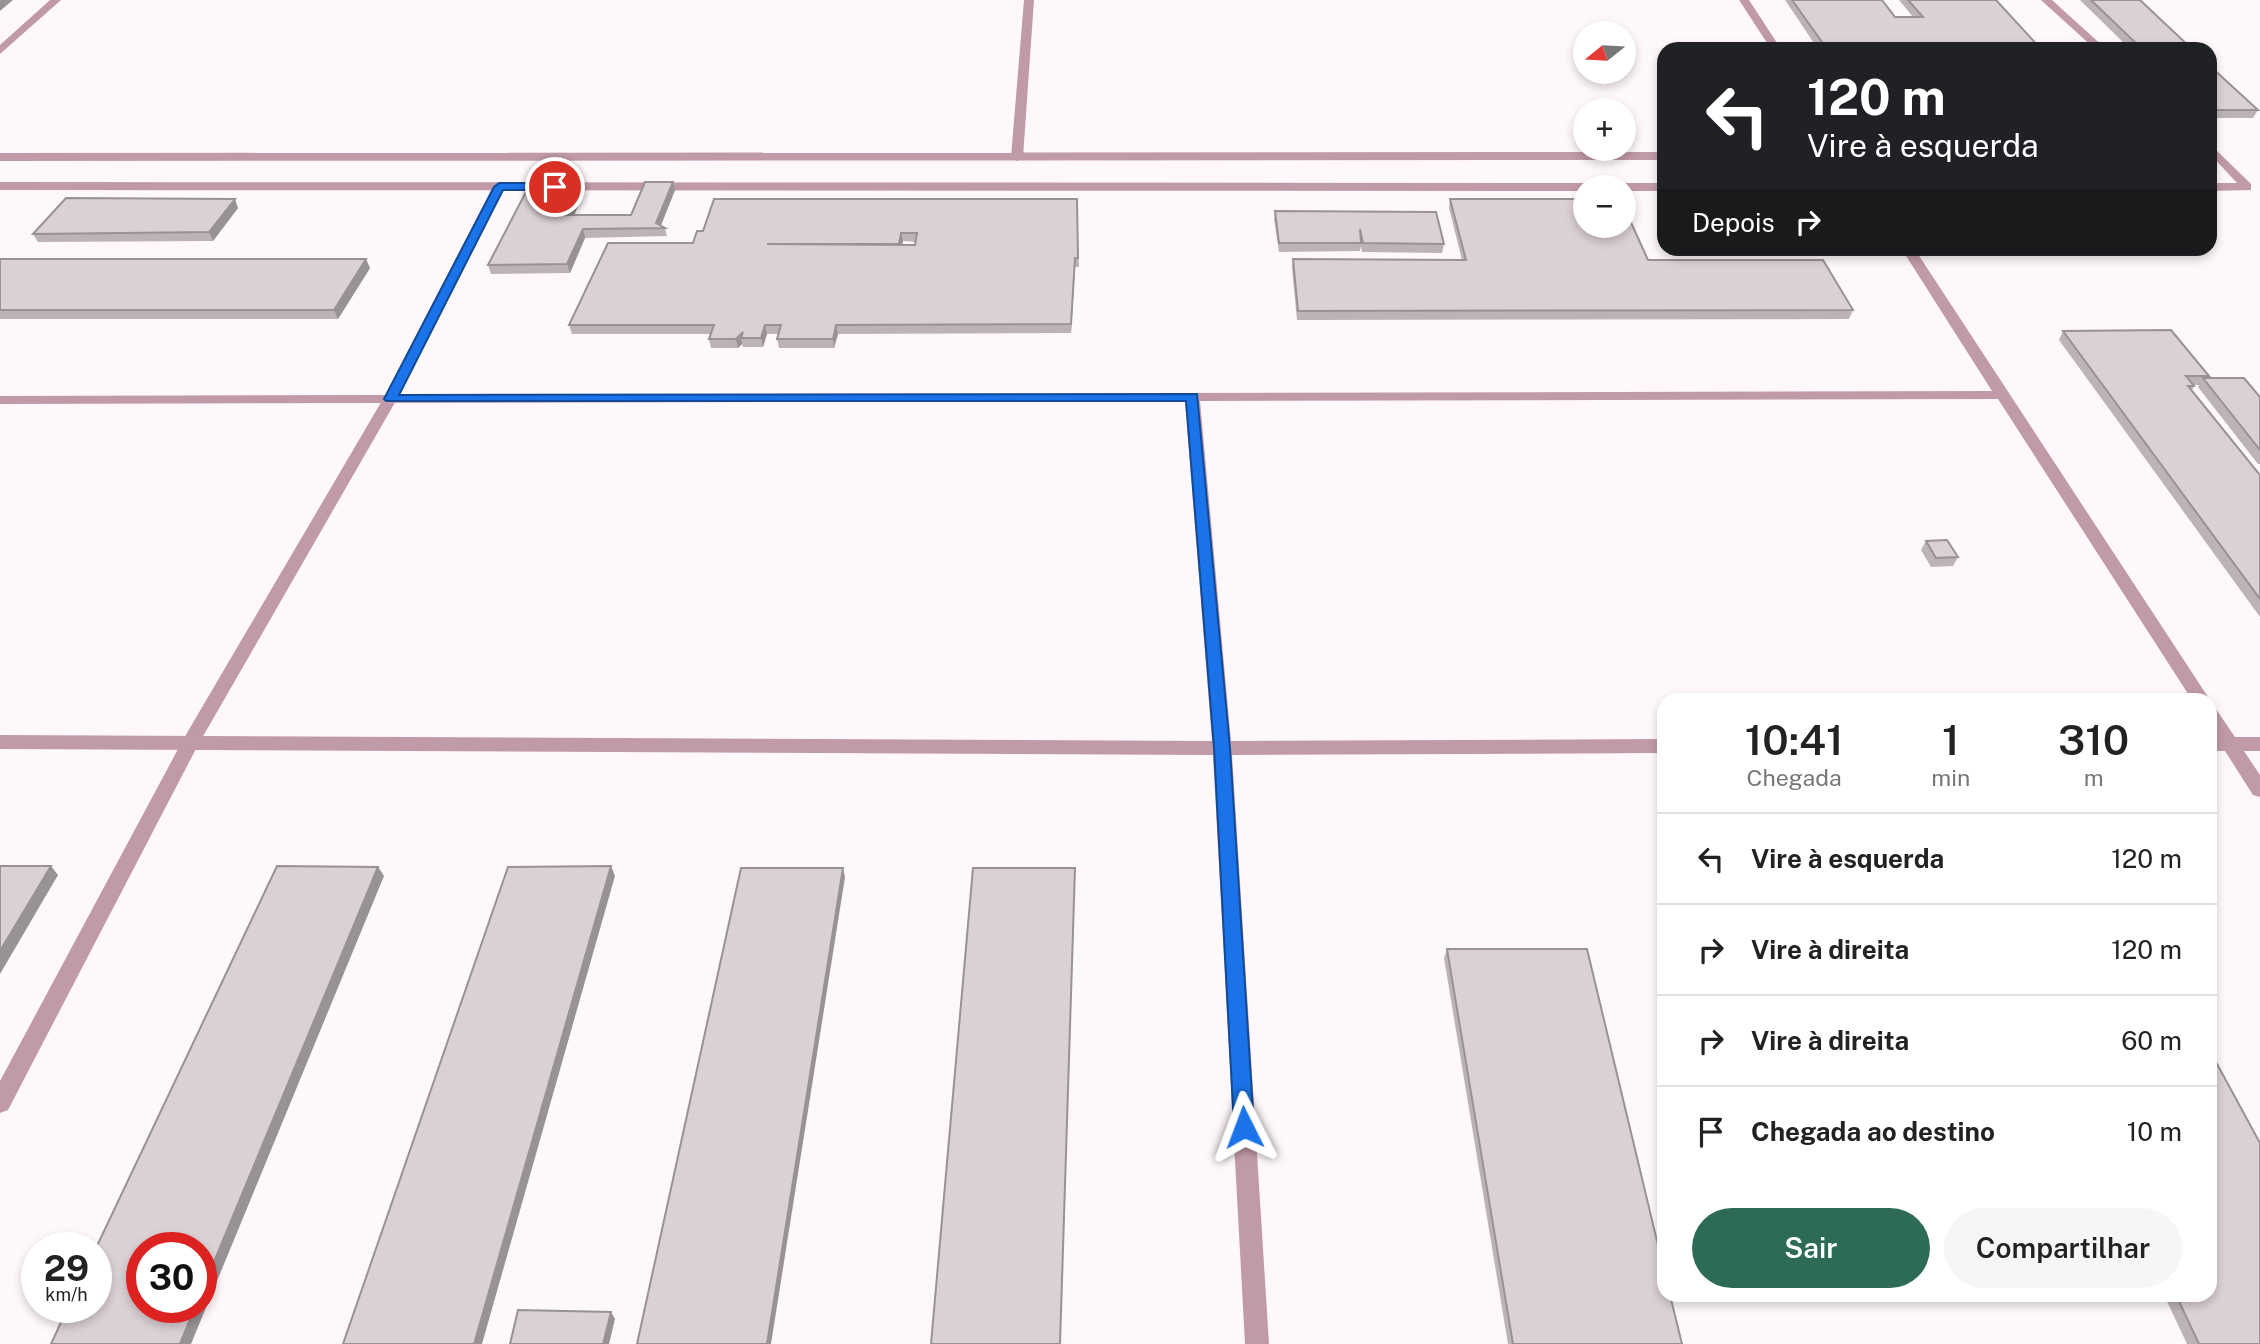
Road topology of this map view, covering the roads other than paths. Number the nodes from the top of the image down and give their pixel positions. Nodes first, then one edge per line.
1 (56, 0) edge
2 (1029, 0) edge
3 (1744, 0) edge
4 (2046, 0) edge
5 (1771, 42) edge
6 (2093, 42) edge
7 (0, 51) edge
8 (1657, 156) edge
9 (0, 157) edge
10 (1017, 157) junction
11 (2217, 157) edge
12 (0, 187) edge
13 (499, 187) junction
14 (1657, 187) edge
15 (2217, 187) edge
16 (1912, 256) edge
17 (2002, 395) junction
18 (1192, 397) junction
19 (390, 399) junction
20 (0, 400) edge
21 (2196, 693) edge
22 (2217, 724) edge
23 (0, 742) edge
24 (190, 743) junction
25 (2217, 744) edge
26 (2230, 744) junction
27 (2260, 744) edge
28 (1657, 746) edge
29 (1222, 748) junction
30 (2260, 790) edge
31 (0, 1103) edge
32 (1257, 1344) edge

1 - 7 street
2 - 10 street
3 - 5 street
4 - 6 street
8 - 10 street
9 - 10 street
11 - 15 street
12 - 13 street
13 - 14 street
13 - 19 street
16 - 17 street
17 - 18 street
17 - 21 street
18 - 19 street
18 - 29 street
19 - 20 street
19 - 24 street
22 - 26 street
23 - 24 street
24 - 29 street
24 - 31 street
25 - 26 street
26 - 27 street
26 - 30 street
28 - 29 street
29 - 32 street

